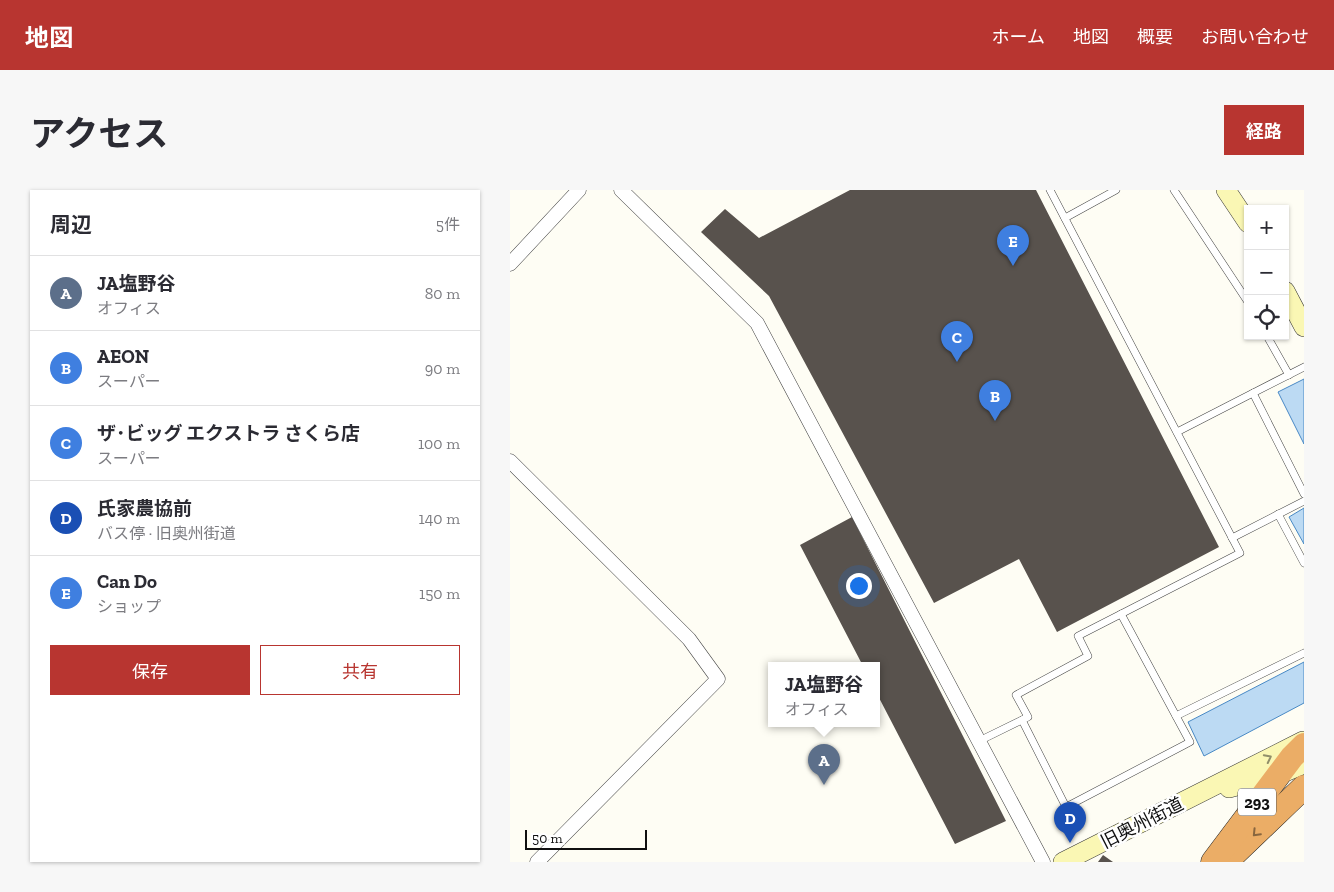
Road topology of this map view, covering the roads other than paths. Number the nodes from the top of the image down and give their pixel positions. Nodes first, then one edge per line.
1 (579, 190) edge
2 (621, 190) edge
3 (1050, 190) edge
4 (1116, 190) edge
5 (1174, 190) edge
6 (1226, 190) edge
7 (1244, 217) edge
8 (1065, 218) junction
9 (510, 264) edge
10 (1287, 295) edge
11 (1244, 296) edge
12 (1304, 326) edge
13 (1269, 340) edge
14 (1304, 367) edge
15 (1289, 375) junction
16 (1253, 393) junction
17 (1177, 432) junction
18 (510, 460) edge
19 (1304, 494) edge
20 (1304, 501) edge
21 (1278, 514) junction
22 (1232, 538) junction
23 (1304, 563) edge
24 (1121, 614) junction
25 (1304, 653) edge
26 (1176, 716) junction
27 (1022, 720) junction
28 (1304, 740) edge
29 (978, 741) junction
30 (1304, 745) edge
31 (1304, 764) edge
32 (1278, 775) junction
33 (1304, 787) edge
34 (1194, 796) junction
35 (537, 862) edge
36 (1043, 862) edge
37 (1063, 862) edge
38 (1213, 862) edge
39 (1226, 862) edge

1 - 9 street
2 - 29 street
3 - 8 lane
4 - 8 lane
5 - 11 lane
6 - 7 street
8 - 17 lane
10 - 12 street
13 - 15 lane
14 - 15 lane
15 - 16 lane
16 - 17 lane
16 - 19 lane
17 - 22 lane
18 - 35 street
20 - 21 lane
21 - 22 lane
21 - 23 lane
22 - 24 lane
24 - 26 lane
24 - 27 lane
25 - 26 lane
26 - 27 lane
27 - 29 lane
34 -> 28 street
29 - 36 street
30 - 32 highway, 293
31 - 32 street
32 - 34 street
32 - 38 highway, 293
33 -> 39 highway, 293
34 - 37 street, 旧奥州街道

